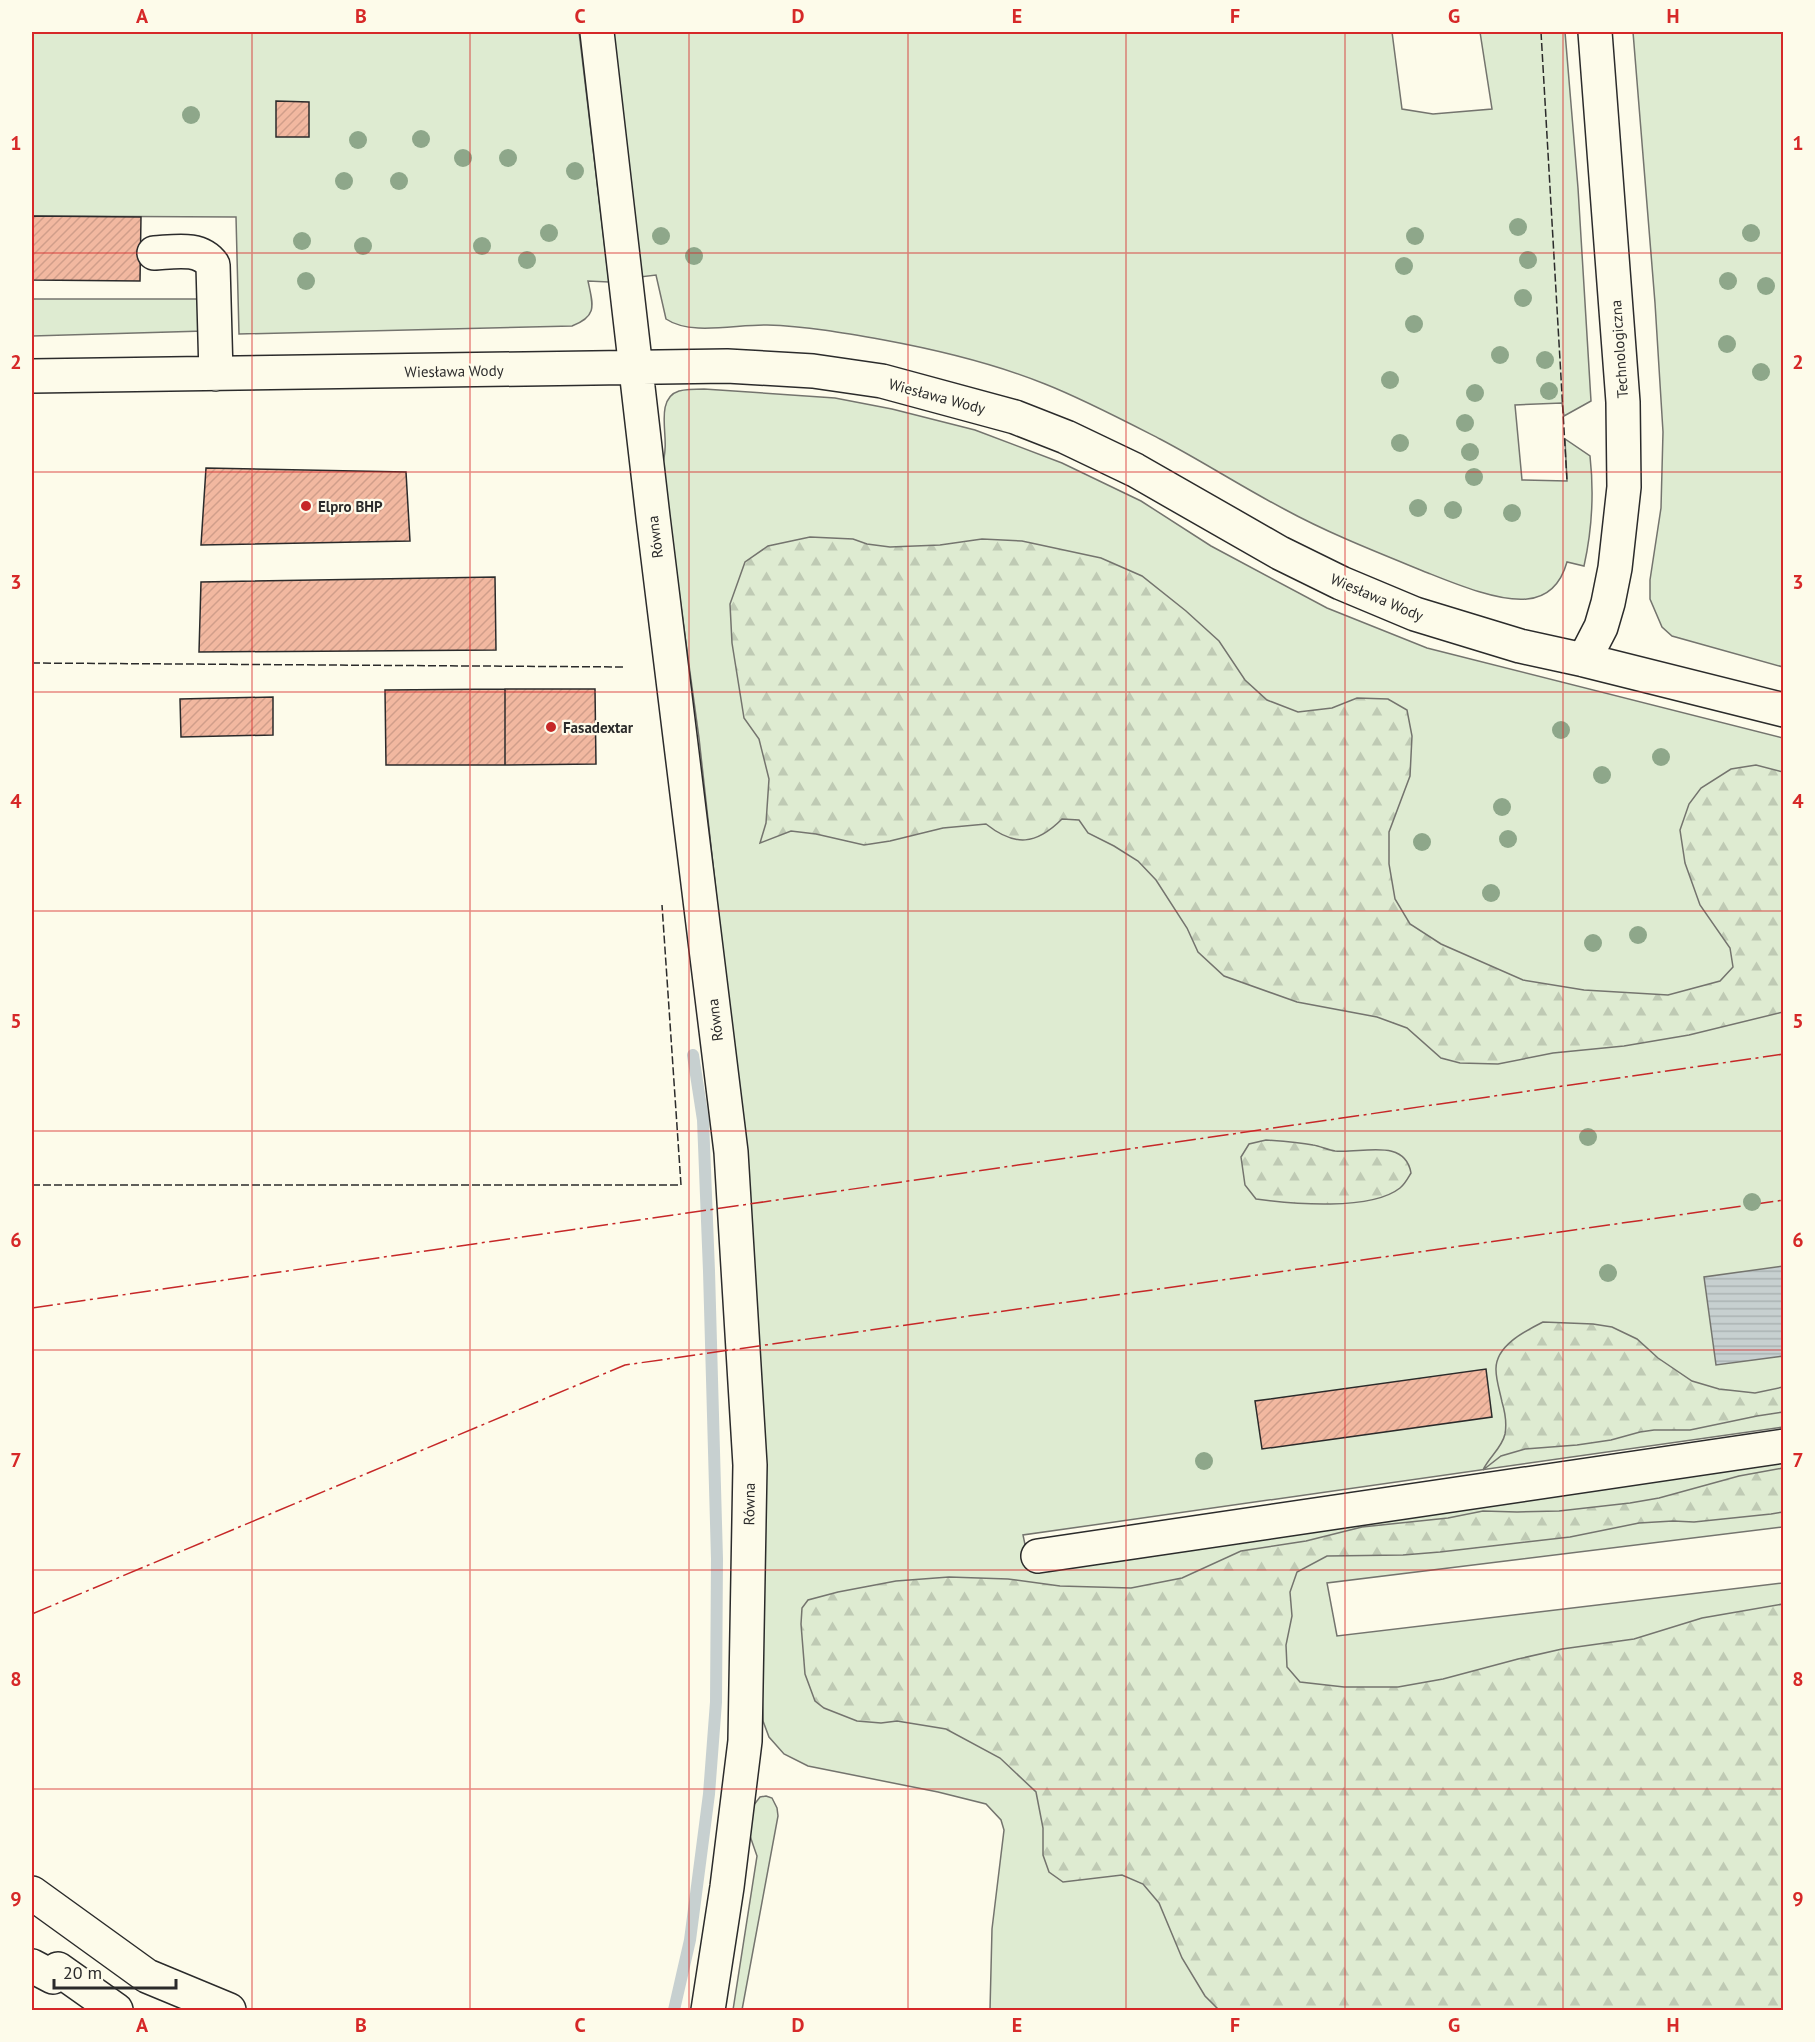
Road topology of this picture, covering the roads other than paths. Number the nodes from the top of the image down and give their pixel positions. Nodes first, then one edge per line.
1 (597, 32) edge
2 (1595, 32) edge
3 (154, 253) dead end
4 (636, 367) junction
5 (216, 374) junction
6 (32, 376) edge
7 (1584, 660) junction
8 (1784, 710) edge
9 (1784, 1446) edge
10 (1038, 1556) dead end
11 (32, 1893) edge
12 (46, 1964) edge
13 (116, 2010) edge
14 (229, 2010) edge
15 (708, 2010) edge

1 - 4 street, Równa
2 - 7 street, Technologiczna
3 - 5 street
4 - 5 street, Wiesława Wody
4 - 7 street, Wiesława Wody
4 - 15 street, Równa
5 - 6 street, Wiesława Wody
7 - 8 street, Wiesława Wody
9 - 10 street
11 - 14 street
12 - 13 street

